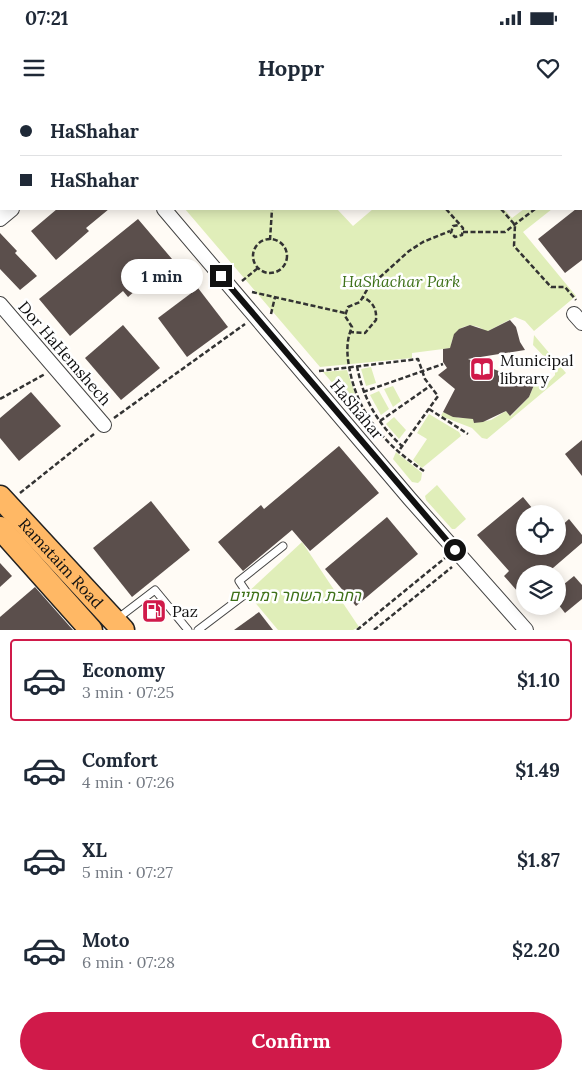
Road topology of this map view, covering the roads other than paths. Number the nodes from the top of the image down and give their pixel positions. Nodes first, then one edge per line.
1 (11, 210) edge
2 (165, 210) edge
3 (0, 218) edge
4 (0, 304) edge
5 (104, 425) road end
6 (3, 501) edge
7 (0, 528) edge
8 (283, 546) dead end
9 (118, 625) edge
10 (91, 630) edge
11 (188, 630) edge
12 (198, 630) edge
13 (526, 630) edge

1 - 3 street
2 - 13 street, HaShahar
4 - 5 street, Dor HaHemshech
6 - 9 main road, Ramataim Road
7 - 10 main road, Ramataim Road
8 - 12 lane
9 - 11 lane

